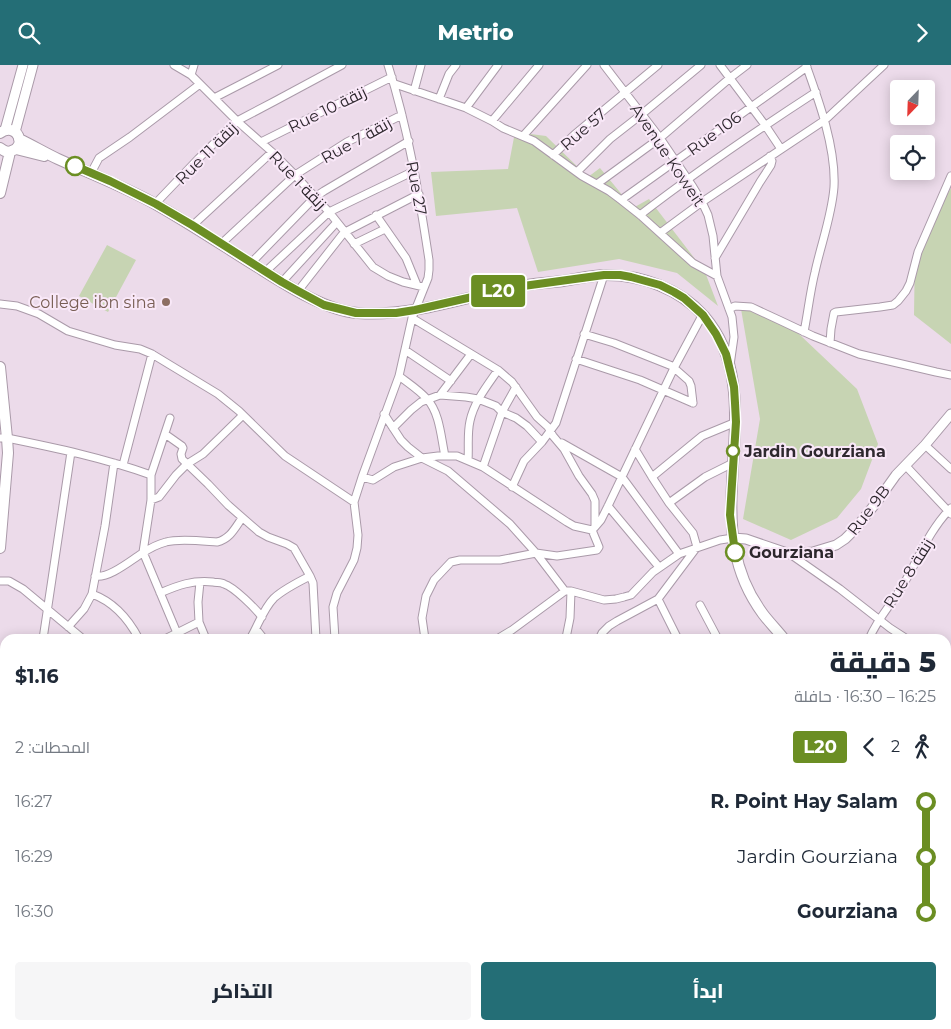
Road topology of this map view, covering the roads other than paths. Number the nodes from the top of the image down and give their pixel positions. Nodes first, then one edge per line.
1 (23, 65) edge
2 (32, 65) edge
3 (174, 65) edge
4 (194, 65) edge
5 (278, 65) edge
6 (342, 65) edge
7 (388, 65) edge
8 (421, 65) edge
9 (456, 65) edge
10 (498, 65) edge
11 (540, 65) edge
12 (587, 65) edge
13 (604, 65) edge
14 (658, 65) edge
15 (700, 65) edge
16 (720, 65) edge
17 (747, 65) edge
18 (884, 65) edge
19 (806, 66) edge
20 (191, 75) junction
21 (730, 78) junction
22 (393, 80) junction
23 (200, 84) junction
24 (414, 91) junction
25 (625, 92) junction
26 (816, 92) junction
27 (214, 98) junction
28 (438, 99) junction
29 (751, 106) junction
30 (466, 108) junction
31 (642, 114) junction
32 (402, 115) junction
33 (825, 120) junction
34 (237, 121) junction
35 (492, 121) junction
36 (765, 125) junction
37 (7, 133) edge
38 (523, 136) junction
39 (660, 138) junction
40 (409, 141) junction
41 (261, 142) junction
42 (781, 149) junction
43 (8, 150) edge
44 (272, 152) junction
45 (553, 155) junction
46 (770, 156) junction
47 (55, 158) junction
48 (675, 161) junction
49 (414, 171) junction
50 (577, 172) junction
51 (92, 173) junction
52 (295, 175) junction
53 (951, 176) edge
54 (688, 179) junction
55 (597, 184) junction
56 (0, 193) edge
57 (419, 194) junction
58 (315, 197) junction
59 (621, 199) junction
60 (702, 202) junction
61 (156, 204) junction
62 (329, 212) junction
63 (376, 215) junction
64 (640, 215) junction
65 (337, 223) junction
66 (192, 225) junction
67 (385, 229) junction
68 (660, 233) junction
69 (343, 234) junction
70 (221, 244) junction
71 (354, 244) junction
72 (715, 258) junction
73 (251, 263) junction
74 (265, 272) junction
75 (604, 275) junction
76 (717, 276) junction
77 (282, 282) junction
78 (421, 286) junction
79 (298, 291) junction
80 (0, 304) edge
81 (729, 309) junction
82 (414, 314) junction
83 (703, 315) junction
84 (804, 332) junction
85 (584, 334) junction
86 (830, 343) junction
87 (405, 350) junction
88 (152, 354) junction
89 (471, 354) junction
90 (576, 359) junction
91 (0, 367) edge
92 (674, 368) junction
93 (730, 369) junction
94 (498, 370) junction
95 (951, 375) edge
96 (399, 376) junction
97 (451, 381) junction
98 (516, 387) junction
99 (664, 390) junction
100 (440, 395) junction
101 (478, 399) junction
102 (428, 400) junction
103 (502, 412) junction
104 (243, 415) junction
105 (384, 415) junction
106 (3, 416) edge
107 (950, 417) edge
108 (170, 418) dead end
109 (736, 422) junction
110 (393, 427) junction
111 (550, 431) junction
112 (165, 434) junction
113 (4, 438) edge
114 (558, 441) junction
115 (542, 442) junction
116 (925, 445) junction
117 (635, 449) junction
118 (71, 452) junction
119 (445, 456) junction
120 (422, 458) junction
121 (468, 460) junction
122 (114, 463) junction
123 (733, 463) junction
124 (187, 464) junction
125 (123, 465) junction
126 (905, 465) junction
127 (482, 467) junction
128 (951, 469) edge
129 (151, 475) junction
130 (362, 477) junction
131 (622, 477) junction
132 (652, 477) junction
133 (512, 487) junction
134 (151, 500) junction
135 (354, 502) junction
136 (669, 503) junction
137 (608, 506) junction
138 (950, 511) edge
139 (242, 518) junction
140 (593, 528) junction
141 (733, 538) junction
142 (697, 547) junction
143 (0, 548) edge
144 (143, 552) junction
145 (536, 553) junction
146 (679, 554) junction
147 (790, 554) junction
148 (659, 567) junction
149 (96, 576) junction
150 (310, 576) junction
151 (0, 581) edge
152 (200, 582) junction
153 (568, 591) junction
154 (160, 593) junction
155 (92, 594) junction
156 (658, 599) junction
157 (700, 605) dead end
158 (48, 609) junction
159 (262, 617) junction
160 (879, 619) junction
161 (199, 622) junction
162 (68, 627) junction
163 (256, 629) junction
164 (512, 630) junction
165 (177, 633) joint
166 (44, 634) edge
167 (77, 634) edge
168 (136, 634) edge
169 (204, 634) edge
170 (253, 634) edge
171 (260, 634) edge
172 (316, 634) edge
173 (335, 634) edge
174 (424, 634) edge
175 (505, 634) edge
176 (513, 634) edge
177 (567, 634) edge
178 (602, 634) edge
179 (676, 634) edge
180 (715, 634) edge
181 (780, 634) edge
182 (871, 634) edge
183 (899, 634) edge

1 - 37 street
2 - 37 street
3 - 20 street, Rue 1 زنقة
4 - 20 street
5 - 27 street
6 - 34 street, Rue 11 زنقة
7 - 22 street, Rue 27
8 - 24 street
9 - 28 street
10 - 30 street
11 - 35 street
12 - 38 street
13 - 25 street, Avenue Koweit
14 - 25 street, Rue 57
15 - 31 street
16 - 21 street
17 - 21 street
18 - 33 street
19 - 26 street
19 - 29 street, Rue 106
20 - 23 street, Rue 1 زنقة
21 - 29 street
21 - 39 street
22 - 24 street
22 - 32 street, Rue 27
22 - 41 street, Rue 10 زنقة
23 - 27 street, Rue 1 زنقة
23 - 51 street
24 - 28 street
25 - 31 street, Avenue Koweit
25 - 45 street, Rue 57
26 - 33 street
26 - 36 street
27 - 34 street, Rue 1 زنقة
28 - 30 street
29 - 36 street
29 - 48 street, Rue 106
30 - 35 street
31 - 39 street, Avenue Koweit
31 - 50 street
32 - 40 street, Rue 27
32 - 52 street, Rue 7 زنقة
33 - 42 street
33 - 84 street
34 - 41 street, Rue 1 زنقة
34 - 61 street, Rue 11 زنقة
35 - 38 street
36 - 42 street
36 - 54 street
37 - 43 main road
37 - 47 main road
38 - 45 street
39 - 48 street, Avenue Koweit
39 - 55 street
40 - 49 street, Rue 27
40 - 58 street
41 - 44 street, Rue 1 زنقة
42 - 46 street
43 - 47 main road
43 - 56 main road
44 - 52 street, Rue 1 زنقة
44 - 66 street
45 - 50 street
46 - 60 street
46 - 72 street
47 - 51 main road
48 - 54 street, Avenue Koweit
48 - 59 street, Rue 106
49 - 57 street, Rue 27
49 - 62 street
50 - 55 street
51 - 61 main road
52 - 58 street, Rue 1 زنقة
52 - 70 street, Rue 7 زنقة
53 - 86 street
54 - 60 street, Avenue Koweit
54 - 64 street
55 - 59 street
57 - 63 street
57 - 78 street, Rue 27
58 - 62 street, Rue 1 زنقة
58 - 73 street
59 - 64 street
60 - 68 street
60 - 72 street, Avenue Koweit
61 - 66 main road
62 - 65 street, Rue 1 زنقة
62 - 74 street
63 - 67 street
63 - 69 street
64 - 68 street
65 - 69 street, Rue 1 زنقة
65 - 77 street
66 - 70 main road
67 - 71 street
67 - 78 street
68 - 76 street
69 - 71 street, Rue 1 زنقة
69 - 79 street
70 - 73 main road
71 - 78 street, Rue 1 زنقة
72 - 76 street, Avenue Koweit
73 - 74 main road
74 - 77 main road
75 - 82 main road
75 - 83 main road
75 - 85 street
76 - 81 street, Avenue Koweit
77 - 79 main road
78 - 82 street, Rue 27
79 - 82 main road
80 - 88 street
81 - 84 street
81 - 93 street, Avenue Koweit
82 - 87 street, Rue 27
82 - 89 street
83 - 92 street
83 - 93 main road
84 - 86 street
85 - 90 street
85 - 92 street
86 - 95 street
87 - 96 street, Rue 27
87 - 97 street
88 - 104 street
88 - 125 street
89 - 94 street
89 - 97 street
90 - 99 street
90 - 111 street
91 - 106 main road
92 - 99 street
92 - 99 street
93 - 109 main road
94 - 98 street
94 - 101 street
96 - 102 street
96 - 105 street, Rue 27
97 - 100 street
98 - 103 street
98 - 111 street
99 - 117 street
100 - 101 street
100 - 102 street
101 - 103 street
101 - 121 street
102 - 110 street
102 - 119 street
103 - 115 street
103 - 127 street
104 - 124 street
104 - 135 street
105 - 110 street
105 - 130 street, Rue 27
106 - 113 main road
107 - 116 street, Rue 9B
108 - 112 street
109 - 123 main road
109 - 132 street
110 - 120 street
111 - 114 street
111 - 115 street
112 - 124 street
112 - 129 street
113 - 118 street
113 - 143 main road
114 - 131 street
114 - 140 street
115 - 133 street
116 - 126 street, Rue 9B
116 - 128 street
117 - 131 street
117 - 132 street
118 - 122 street
118 - 158 street
119 - 120 street
119 - 121 street
120 - 130 street
120 - 145 street
121 - 127 street
122 - 125 street
122 - 149 street
123 - 136 street
123 - 141 main road
124 - 134 street
124 - 139 street
125 - 129 street
126 - 138 street
126 - 147 street, Rue 9B
127 - 133 street
129 - 134 street
130 - 135 street, Rue 27
131 - 137 street
131 - 146 street
132 - 136 street
133 - 140 street
134 - 144 street
135 - 173 street
136 - 142 street
137 - 140 street
137 - 148 street
138 - 160 street, Rue 8 زنقة
139 - 144 street
139 - 150 street
140 - 145 street
141 - 142 street, Rue 9B
141 - 147 street, Rue 9B
141 - 181 main road
142 - 146 street, Rue 9B
142 - 156 street
144 - 149 street
144 - 154 street
145 - 153 street
145 - 174 street
146 - 148 street, Rue 9B
147 - 160 street
148 - 153 street, Rue 9B
149 - 155 street
150 - 159 street
150 - 172 street
151 - 158 street
152 - 154 street
152 - 159 street
152 - 161 street
153 - 164 street
153 - 177 street
154 - 165 street
155 - 162 street
155 - 168 street
156 - 178 street
156 - 179 street
157 - 180 street
158 - 162 street
158 - 166 street
159 - 163 street
160 - 182 street, Rue 8 زنقة
160 - 183 street
161 - 165 street
161 - 169 street
162 - 167 street
163 - 170 street
163 - 171 street
164 - 175 street
164 - 176 street

